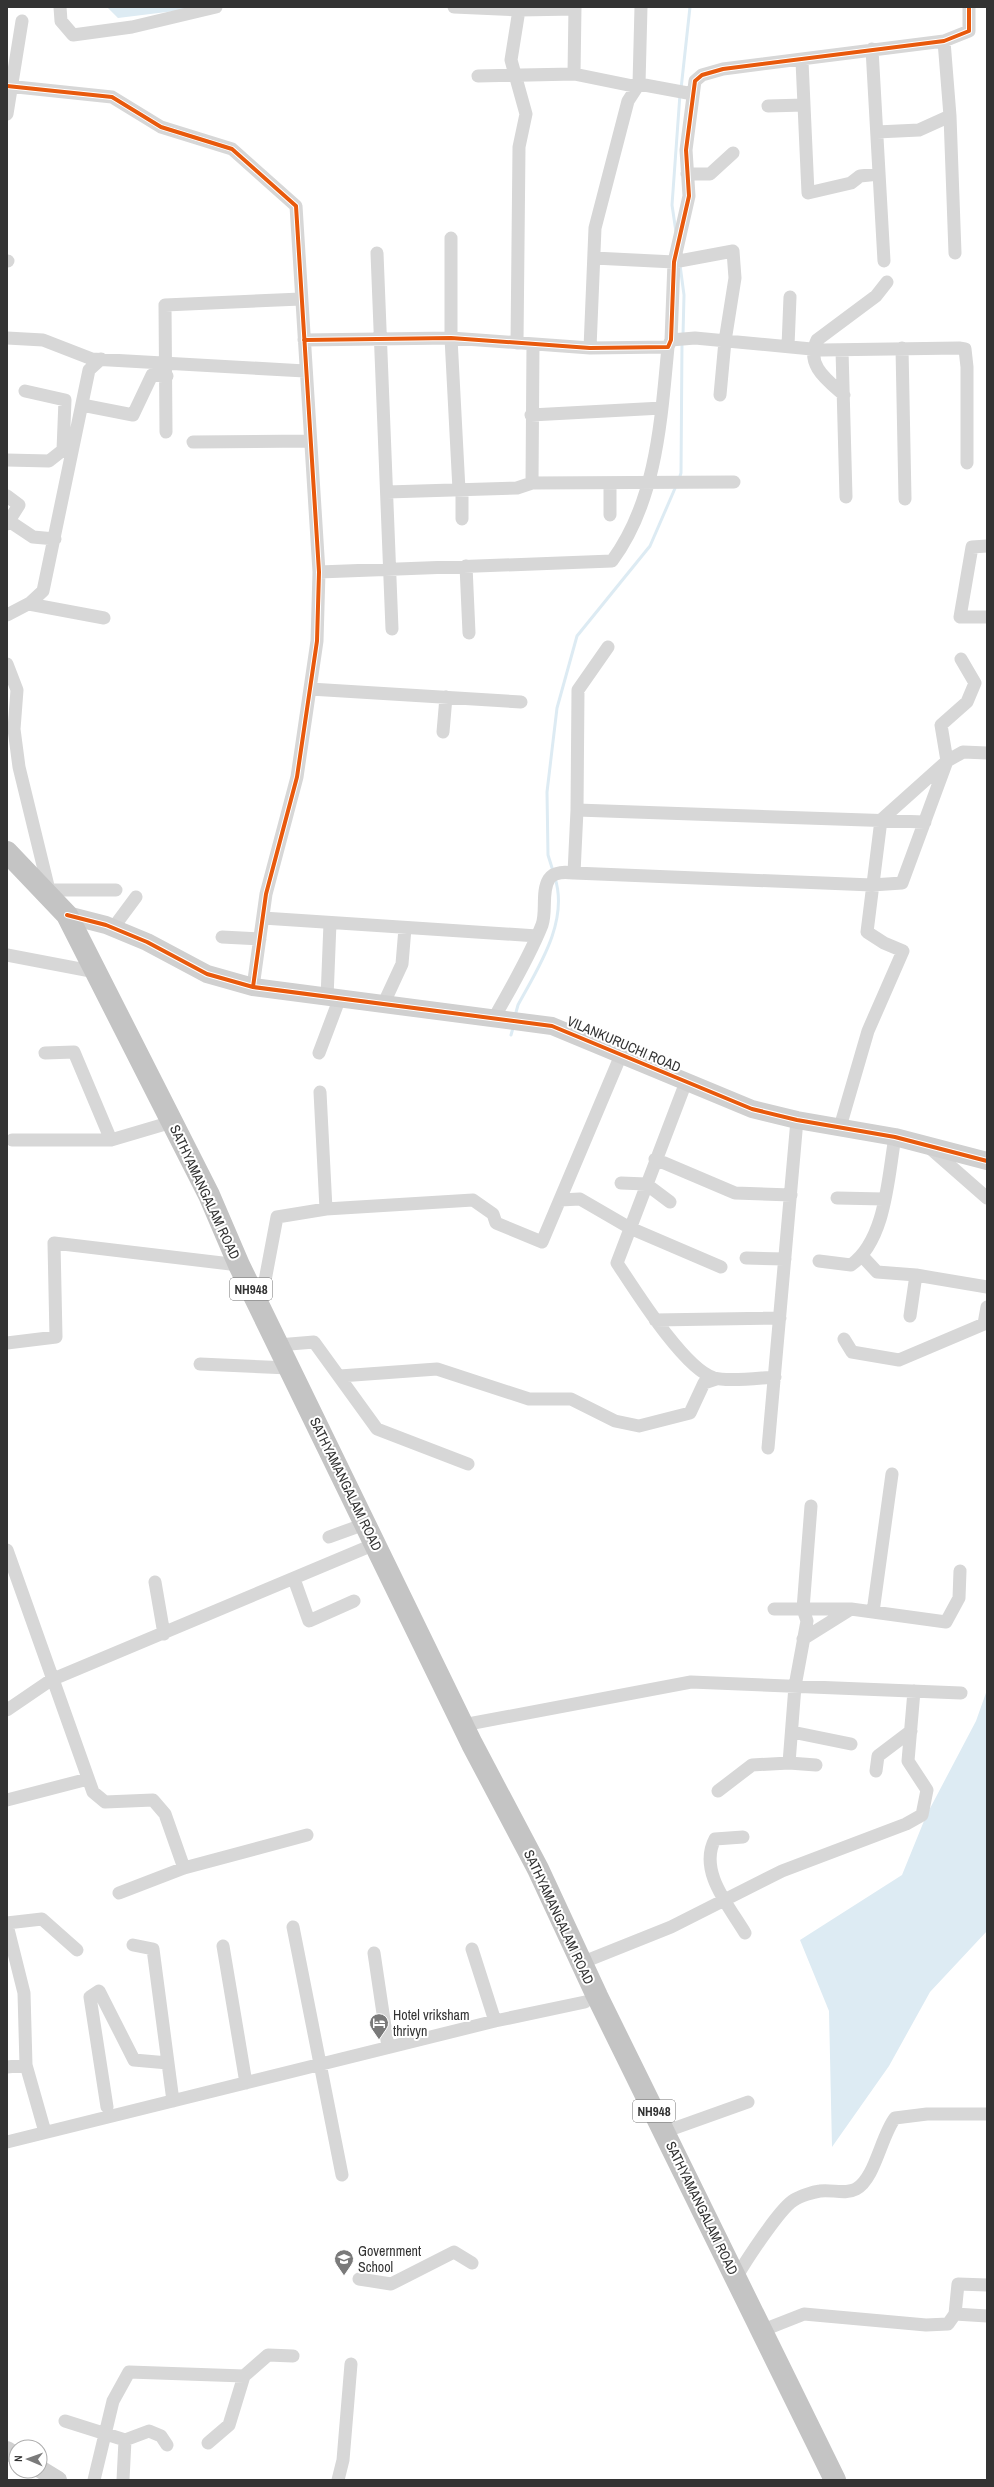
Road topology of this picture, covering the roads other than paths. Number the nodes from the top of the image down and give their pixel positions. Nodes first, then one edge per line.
1 (60, 7) edge
2 (216, 7) edge
3 (454, 7) edge
4 (641, 7) edge
5 (969, 7) edge
6 (575, 8) edge
7 (519, 10) junction
8 (22, 21) dead end
9 (944, 41) junction
10 (872, 49) junction
11 (802, 61) junction
12 (574, 74) junction
13 (515, 75) junction
14 (478, 76) dead end
15 (639, 84) junction
16 (9, 87) edge
17 (684, 93) junction
18 (804, 105) junction
19 (768, 106) dead end
20 (7, 114) edge
21 (950, 116) junction
22 (877, 132) junction
23 (733, 153) dead end
24 (687, 174) junction
25 (879, 174) junction
26 (451, 238) dead end
27 (377, 253) dead end
28 (955, 253) dead end
29 (594, 258) junction
30 (677, 260) junction
31 (884, 261) dead end
32 (887, 282) dead end
33 (790, 297) dead end
34 (302, 299) junction
35 (7, 338) edge
36 (451, 338) junction
37 (379, 339) junction
38 (304, 340) junction
39 (725, 341) junction
40 (517, 343) junction
41 (670, 343) junction
42 (533, 344) junction
43 (788, 346) junction
44 (590, 348) junction
45 (813, 348) junction
46 (902, 348) junction
47 (842, 350) junction
48 (101, 359) junction
49 (166, 363) junction
50 (305, 371) junction
51 (167, 376) junction
52 (25, 391) dead end
53 (844, 395) junction
54 (720, 396) dead end
55 (82, 405) junction
56 (662, 408) junction
57 (531, 415) junction
58 (166, 432) dead end
59 (310, 441) junction
60 (193, 442) dead end
61 (7, 460) edge
62 (967, 463) dead end
63 (532, 482) junction
64 (734, 482) dead end
65 (610, 483) junction
66 (649, 483) junction
67 (461, 490) junction
68 (387, 492) junction
69 (7, 496) edge
70 (846, 497) dead end
71 (905, 499) dead end
72 (610, 515) dead end
73 (462, 519) dead end
74 (8, 523) edge
75 (55, 540) junction
76 (987, 546) edge
77 (466, 566) junction
78 (389, 569) junction
79 (319, 572) junction
80 (29, 604) junction
81 (7, 615) edge
82 (987, 617) edge
83 (104, 618) dead end
84 (392, 629) dead end
85 (468, 633) dead end
86 (608, 647) dead end
87 (961, 659) dead end
88 (7, 664) edge
89 (310, 689) junction
90 (446, 697) junction
91 (521, 702) dead end
92 (443, 732) dead end
93 (987, 753) edge
94 (947, 761) junction
95 (577, 810) junction
96 (881, 820) junction
97 (925, 822) junction
98 (7, 852) edge
99 (574, 872) junction
100 (872, 885) junction
101 (116, 890) dead end
102 (50, 893) junction
103 (136, 897) dead end
104 (67, 915) junction
105 (263, 918) junction
106 (330, 923) junction
107 (113, 928) junction
108 (405, 928) junction
109 (537, 936) junction
110 (222, 937) dead end
111 (260, 939) junction
112 (7, 954) edge
113 (96, 972) junction
114 (253, 987) junction
115 (333, 999) junction
116 (383, 1005) junction
117 (507, 1021) junction
118 (45, 1053) dead end
119 (318, 1053) dead end
120 (621, 1055) junction
121 (686, 1082) junction
122 (320, 1092) dead end
123 (797, 1120) junction
124 (172, 1122) junction
125 (840, 1127) junction
126 (896, 1137) junction
127 (12, 1140) dead end
128 (111, 1140) junction
129 (927, 1145) junction
130 (655, 1159) junction
131 (987, 1161) edge
132 (621, 1183) dead end
133 (646, 1184) junction
134 (791, 1195) junction
135 (837, 1198) dead end
136 (987, 1198) edge
137 (560, 1200) junction
138 (884, 1200) junction
139 (670, 1202) dead end
140 (326, 1209) junction
141 (630, 1228) junction
142 (863, 1257) junction
143 (746, 1258) dead end
144 (785, 1259) junction
145 (819, 1261) dead end
146 (239, 1265) junction
147 (722, 1267) dead end
148 (916, 1275) junction
149 (987, 1287) edge
150 (260, 1307) junction
151 (987, 1307) edge
152 (910, 1316) dead end
153 (780, 1318) junction
154 (655, 1320) junction
155 (844, 1339) dead end
156 (7, 1343) edge
157 (278, 1345) junction
158 (200, 1364) dead end
159 (289, 1368) junction
160 (340, 1376) junction
161 (774, 1377) junction
162 (716, 1379) junction
163 (768, 1448) dead end
164 (468, 1464) dead end
165 (892, 1474) dead end
166 (812, 1506) dead end
167 (365, 1524) junction
168 (329, 1537) dead end
169 (375, 1544) junction
170 (7, 1550) edge
171 (960, 1571) dead end
172 (294, 1579) junction
173 (155, 1582) dead end
174 (354, 1601) dead end
175 (774, 1609) dead end
176 (803, 1609) junction
177 (851, 1609) junction
178 (873, 1612) junction
179 (164, 1634) junction
180 (803, 1639) junction
181 (51, 1680) junction
182 (795, 1686) junction
183 (914, 1691) junction
184 (961, 1693) dead end
185 (7, 1710) edge
186 (911, 1731) junction
187 (792, 1732) junction
188 (467, 1734) junction
189 (851, 1744) dead end
190 (790, 1763) junction
191 (816, 1765) dead end
192 (876, 1771) dead end
193 (88, 1779) junction
194 (718, 1791) dead end
195 (7, 1800) edge
196 (307, 1835) dead end
197 (743, 1837) dead end
198 (184, 1868) junction
199 (119, 1893) dead end
200 (725, 1900) junction
201 (7, 1924) edge
202 (293, 1927) dead end
203 (745, 1933) dead end
204 (132, 1945) dead end
205 (223, 1946) dead end
206 (472, 1949) dead end
207 (77, 1950) dead end
208 (374, 1953) dead end
209 (581, 1963) junction
210 (585, 2002) junction
211 (495, 2021) junction
212 (388, 2047) junction
213 (168, 2063) junction
214 (320, 2064) junction
215 (26, 2065) junction
216 (7, 2067) edge
217 (246, 2082) junction
218 (173, 2101) junction
219 (748, 2102) dead end
220 (107, 2107) dead end
221 (987, 2114) edge
222 (45, 2132) junction
223 (664, 2132) junction
224 (7, 2142) edge
225 (342, 2176) dead end
226 (685, 2188) junction
227 (472, 2263) dead end
228 (736, 2278) junction
229 (359, 2279) dead end
230 (987, 2285) edge
231 (955, 2314) junction
232 (987, 2316) edge
233 (762, 2331) junction
234 (293, 2356) dead end
235 (351, 2364) dead end
236 (244, 2376) junction
237 (65, 2421) dead end
238 (105, 2433) junction
239 (125, 2440) junction
240 (208, 2443) dead end
241 (167, 2445) dead end
242 (48, 2474) edge
243 (58, 2480) edge
244 (94, 2480) edge
245 (123, 2480) edge
246 (338, 2480) edge
247 (821, 2480) edge
248 (835, 2480) edge

1 - 2 street
3 - 7 street
4 - 15 street
5 - 9 street
6 - 7 street
6 - 12 street
7 - 13 street
8 - 16 street
9 - 10 street
9 - 21 street
10 - 11 street
10 - 22 street
11 - 17 street
11 - 18 street
12 - 13 street
12 - 15 street
13 - 14 street
13 - 40 street
15 - 17 street
15 - 29 street
16 - 20 street
16 - 34 street
17 - 24 street
18 - 19 street
18 - 25 street
21 - 22 street
21 - 28 street
22 - 25 street
23 - 24 street
24 - 30 street
25 - 31 street
26 - 36 street
27 - 37 street
29 - 30 street
29 - 44 street
30 - 39 street
30 - 41 street
32 - 45 street
33 - 43 street
34 - 38 street
34 - 49 street
35 - 48 street
36 - 37 street
36 - 40 street
36 - 67 street
37 - 38 street
37 - 68 street
38 - 50 street
39 - 41 street
39 - 43 street
39 - 54 street
40 - 42 street
41 - 44 street
41 - 56 street
42 - 44 street
42 - 57 street
43 - 45 street
45 - 47 street
45 - 53 street
46 - 47 street
46 - 62 street
46 - 71 street
47 - 53 street
48 - 49 street
48 - 55 street
49 - 50 street
49 - 51 street
50 - 59 street
51 - 55 street
51 - 58 street
52 - 61 street
53 - 70 street
55 - 75 street
56 - 57 street
56 - 66 street
57 - 63 street
59 - 60 street
59 - 79 street
63 - 65 street
63 - 67 street
64 - 66 street
65 - 66 street
65 - 72 street
66 - 77 street
67 - 68 street
67 - 73 street
68 - 78 street
69 - 74 street
74 - 75 street
75 - 80 street
76 - 82 street
77 - 78 street
77 - 85 street
78 - 79 street
78 - 84 street
79 - 89 street
80 - 81 street
80 - 83 street
86 - 95 street
87 - 94 street
88 - 102 street
89 - 90 street
89 - 105 street
90 - 91 street
90 - 92 street
93 - 94 street
94 - 96 street
94 - 97 street
95 - 96 street
95 - 99 street
96 - 97 street
96 - 100 street
97 - 100 street
98 - 102 highway, SATHYAMANGALAM ROAD / NH948
99 - 100 street
99 - 109 street
100 - 125 street
101 - 102 street
102 - 104 highway, SATHYAMANGALAM ROAD / NH948
103 - 107 street
104 - 107 street, VILANKURUCHI ROAD
104 - 113 highway, SATHYAMANGALAM ROAD / NH948
105 - 106 street
105 - 111 street
106 - 108 street
106 - 115 street
107 - 114 street, VILANKURUCHI ROAD
108 - 109 street
108 - 116 street
109 - 117 street
110 - 111 street
111 - 114 street
112 - 113 street
113 - 124 highway, SATHYAMANGALAM ROAD / NH948
114 - 115 street, VILANKURUCHI ROAD
115 - 116 street, VILANKURUCHI ROAD
115 - 119 street
116 - 117 street, VILANKURUCHI ROAD
117 - 120 street, VILANKURUCHI ROAD
118 - 128 street
120 - 121 street, VILANKURUCHI ROAD
120 - 137 street
121 - 123 street, VILANKURUCHI ROAD
121 - 130 street
122 - 140 street
123 - 125 street, VILANKURUCHI ROAD
123 - 134 street
124 - 128 street
124 - 146 highway, SATHYAMANGALAM ROAD / NH948
125 - 126 street, VILANKURUCHI ROAD
126 - 129 street, VILANKURUCHI ROAD
126 - 138 street
127 - 128 street
129 - 131 street, VILANKURUCHI ROAD
129 - 136 street
130 - 133 street
130 - 134 street
132 - 133 street
133 - 139 street
133 - 141 street
134 - 144 street
135 - 138 street
137 - 140 street
137 - 141 street
138 - 142 street
140 - 150 street
141 - 147 street
141 - 154 street
142 - 145 street
142 - 148 street
143 - 144 street
144 - 153 street
146 - 150 highway, SATHYAMANGALAM ROAD / NH948
146 - 156 street
148 - 149 street
148 - 152 street
150 - 157 highway, SATHYAMANGALAM ROAD / NH948
151 - 155 street
153 - 154 street
153 - 161 street
154 - 162 street
157 - 159 highway, SATHYAMANGALAM ROAD / NH948
157 - 160 street
158 - 159 street
159 - 167 highway, SATHYAMANGALAM ROAD / NH948
160 - 162 street
160 - 164 street
161 - 162 street
161 - 163 street
165 - 178 street
166 - 176 street
167 - 168 street
167 - 169 highway, SATHYAMANGALAM ROAD / NH948
169 - 172 street
169 - 188 highway, SATHYAMANGALAM ROAD / NH948
170 - 181 street
171 - 178 street
172 - 174 street
172 - 179 street
173 - 179 street
175 - 176 street
176 - 177 street
176 - 180 street
177 - 178 street
177 - 180 street
179 - 181 street
180 - 182 street
181 - 185 street
181 - 193 street
182 - 183 street
182 - 187 street
182 - 188 street
183 - 184 street
183 - 186 street
186 - 192 street
186 - 200 street
187 - 189 street
187 - 190 street
188 - 209 highway, SATHYAMANGALAM ROAD / NH948
188 - 210 highway, SATHYAMANGALAM ROAD / NH948
190 - 191 street
190 - 194 street
193 - 195 street
193 - 198 street
196 - 198 street
197 - 200 street
198 - 199 street
200 - 203 street
200 - 209 street
201 - 207 street
201 - 215 street
202 - 214 street
204 - 213 street
205 - 217 street
206 - 211 street
208 - 212 street
209 - 223 highway, SATHYAMANGALAM ROAD / NH948
210 - 211 street
210 - 226 highway, SATHYAMANGALAM ROAD / NH948
211 - 212 street
212 - 214 street
213 - 218 street
213 - 220 street
214 - 217 street
214 - 225 street
215 - 216 street
215 - 222 street
217 - 218 street
218 - 222 street
219 - 223 street
221 - 228 street
222 - 224 street
223 - 226 highway, SATHYAMANGALAM ROAD / NH948
226 - 228 highway, SATHYAMANGALAM ROAD / NH948
226 - 247 highway, SATHYAMANGALAM ROAD / NH948
227 - 229 street
228 - 233 highway, SATHYAMANGALAM ROAD / NH948
230 - 231 street
231 - 232 street
231 - 233 street
233 - 248 highway, SATHYAMANGALAM ROAD / NH948
234 - 236 street
235 - 246 street
236 - 238 street
236 - 240 street
237 - 238 street
238 - 239 street
238 - 244 street
239 - 241 street
239 - 245 street
242 - 243 street

